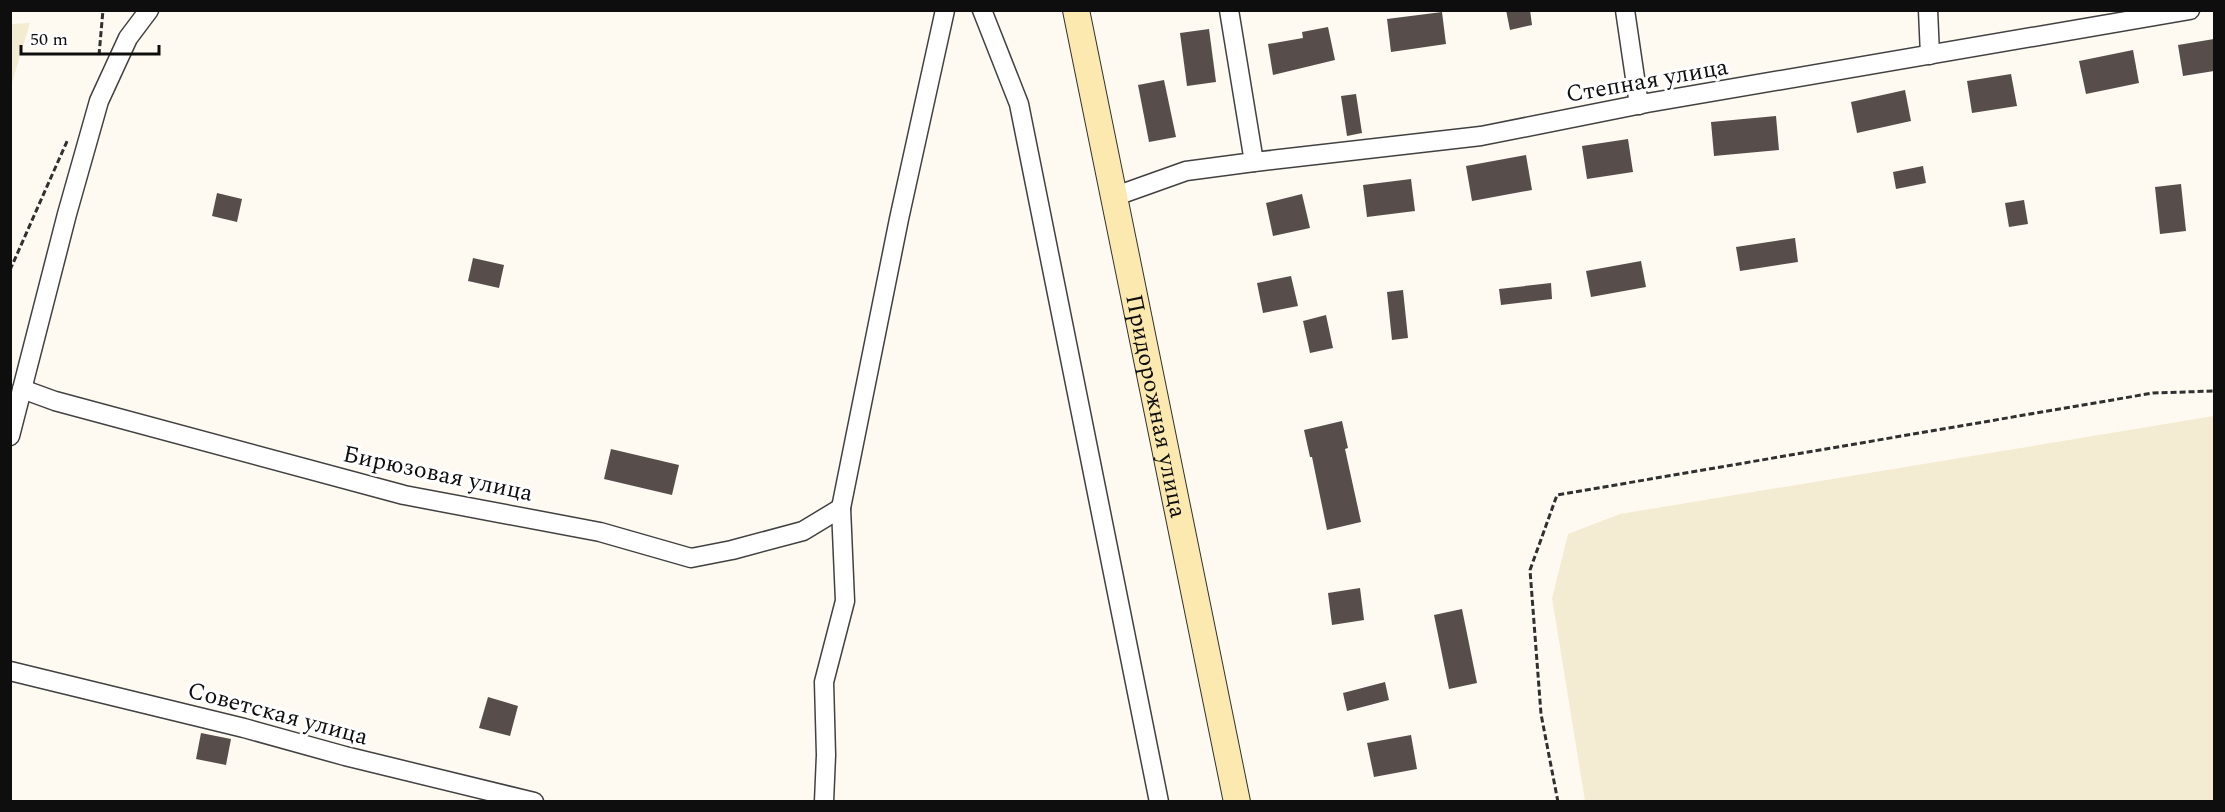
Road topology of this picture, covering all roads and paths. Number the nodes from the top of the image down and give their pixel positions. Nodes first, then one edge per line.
1 (103, 10) edge
2 (149, 10) edge
3 (945, 10) edge
4 (982, 10) edge
5 (1076, 10) edge
6 (1229, 10) edge
7 (1624, 10) edge
8 (1928, 10) edge
9 (2190, 10) edge
10 (1930, 56) junction
11 (98, 62) dead end
12 (1639, 105) junction
13 (68, 138) dead end
14 (1254, 162) junction
15 (1113, 197) junction
16 (10, 270) edge
17 (22, 390) junction
18 (2214, 391) edge
19 (10, 436) edge
20 (841, 508) junction
21 (10, 671) edge
22 (534, 801) edge
23 (824, 801) edge
24 (1159, 801) edge
25 (1237, 801) edge
26 (1558, 801) edge

1 - 11 path
2 - 17 street
3 - 20 street
4 - 24 street
5 - 15 street, Придорожная улица
6 - 14 street
7 - 12 street
8 - 10 street
9 - 10 street, Степная улица
10 - 12 street, Степная улица
12 - 14 street, Степная улица
13 - 16 path
14 - 15 street, Степная улица
15 - 25 street, Придорожная улица
17 - 19 street
17 - 20 street, Бирюзовая улица
18 - 26 path
20 - 23 street
21 - 22 street, Советская улица

